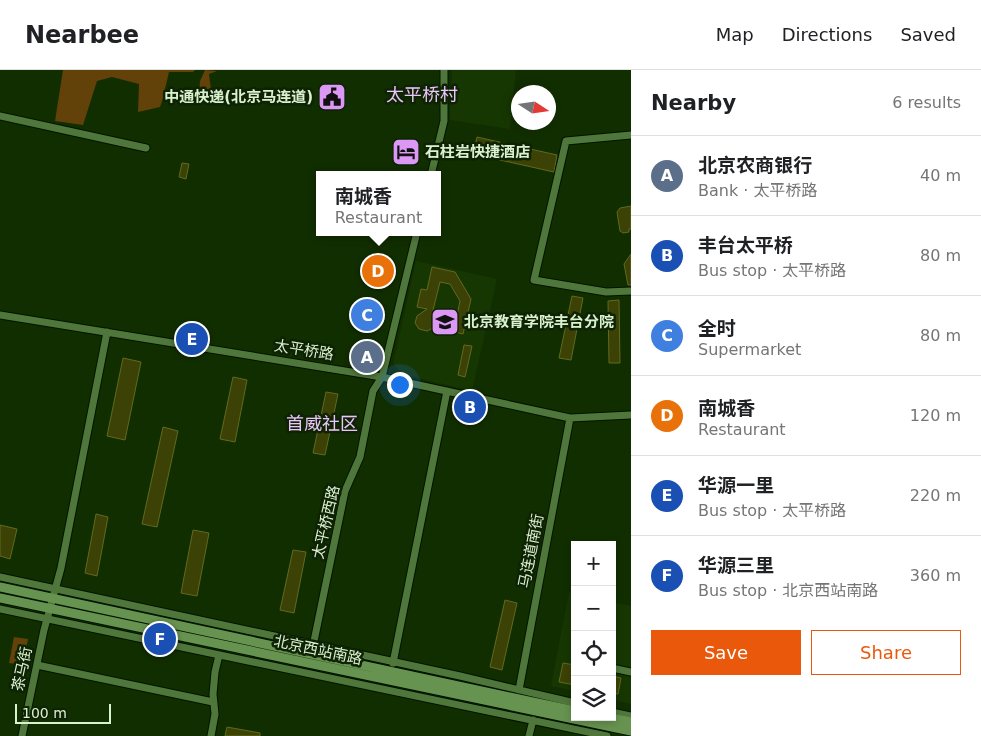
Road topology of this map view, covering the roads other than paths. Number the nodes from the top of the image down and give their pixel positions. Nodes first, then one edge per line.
1 (444, 70) edge
2 (0, 116) edge
3 (631, 135) edge
4 (146, 148) dead end
5 (432, 171) edge
6 (416, 236) edge
7 (631, 291) edge
8 (0, 315) edge
9 (107, 332) junction
10 (382, 377) junction
11 (447, 392) junction
12 (631, 415) edge
13 (570, 418) junction
14 (0, 577) edge
15 (0, 587) edge
16 (55, 594) junction
17 (0, 598) edge
18 (51, 608) junction
19 (0, 609) edge
20 (48, 619) junction
21 (314, 646) junction
22 (219, 655) junction
23 (394, 663) junction
24 (37, 665) junction
25 (616, 669) edge
26 (631, 672) edge
27 (519, 690) junction
28 (213, 702) junction
29 (571, 702) edge
30 (571, 710) edge
31 (616, 713) edge
32 (631, 716) edge
33 (616, 719) edge
34 (533, 720) junction
35 (631, 722) edge
36 (631, 731) edge
37 (22, 736) edge
38 (211, 736) edge
39 (529, 736) edge
40 (607, 736) edge

1 - 5 street
2 - 4 street
3 - 7 street
6 - 10 street, 太平桥西路
8 - 9 street, 太平桥路
9 - 10 street, 太平桥路
9 - 16 street, 茶马街
10 - 11 street, 太平桥路
10 - 21 street, 太平桥西路
11 - 13 street, 太平桥路
11 - 23 street
12 - 13 street, 太平桥路
13 - 27 street, 马连道南街
14 - 16 street, 北京西站南路
15 - 16 main road, 北京西站南路
16 - 18 street, 茶马街
16 - 21 street, 北京西站南路
16 - 30 main road, 北京西站南路
17 - 18 main road, 北京西站南路
18 - 20 street, 茶马街
18 - 36 main road, 北京西站南路
19 - 20 street, 北京西站南路
20 - 22 street, 北京西站南路
20 - 24 street, 茶马街
21 - 23 street, 北京西站南路
22 - 28 street
22 - 34 street, 北京西站南路
23 - 27 street, 北京西站南路
24 - 28 street
24 - 37 street, 茶马街
25 - 26 street
27 - 29 street, 北京西站南路
28 - 38 street
31 - 32 street
33 - 35 main road
34 - 39 street
34 - 40 street, 北京西站南路

